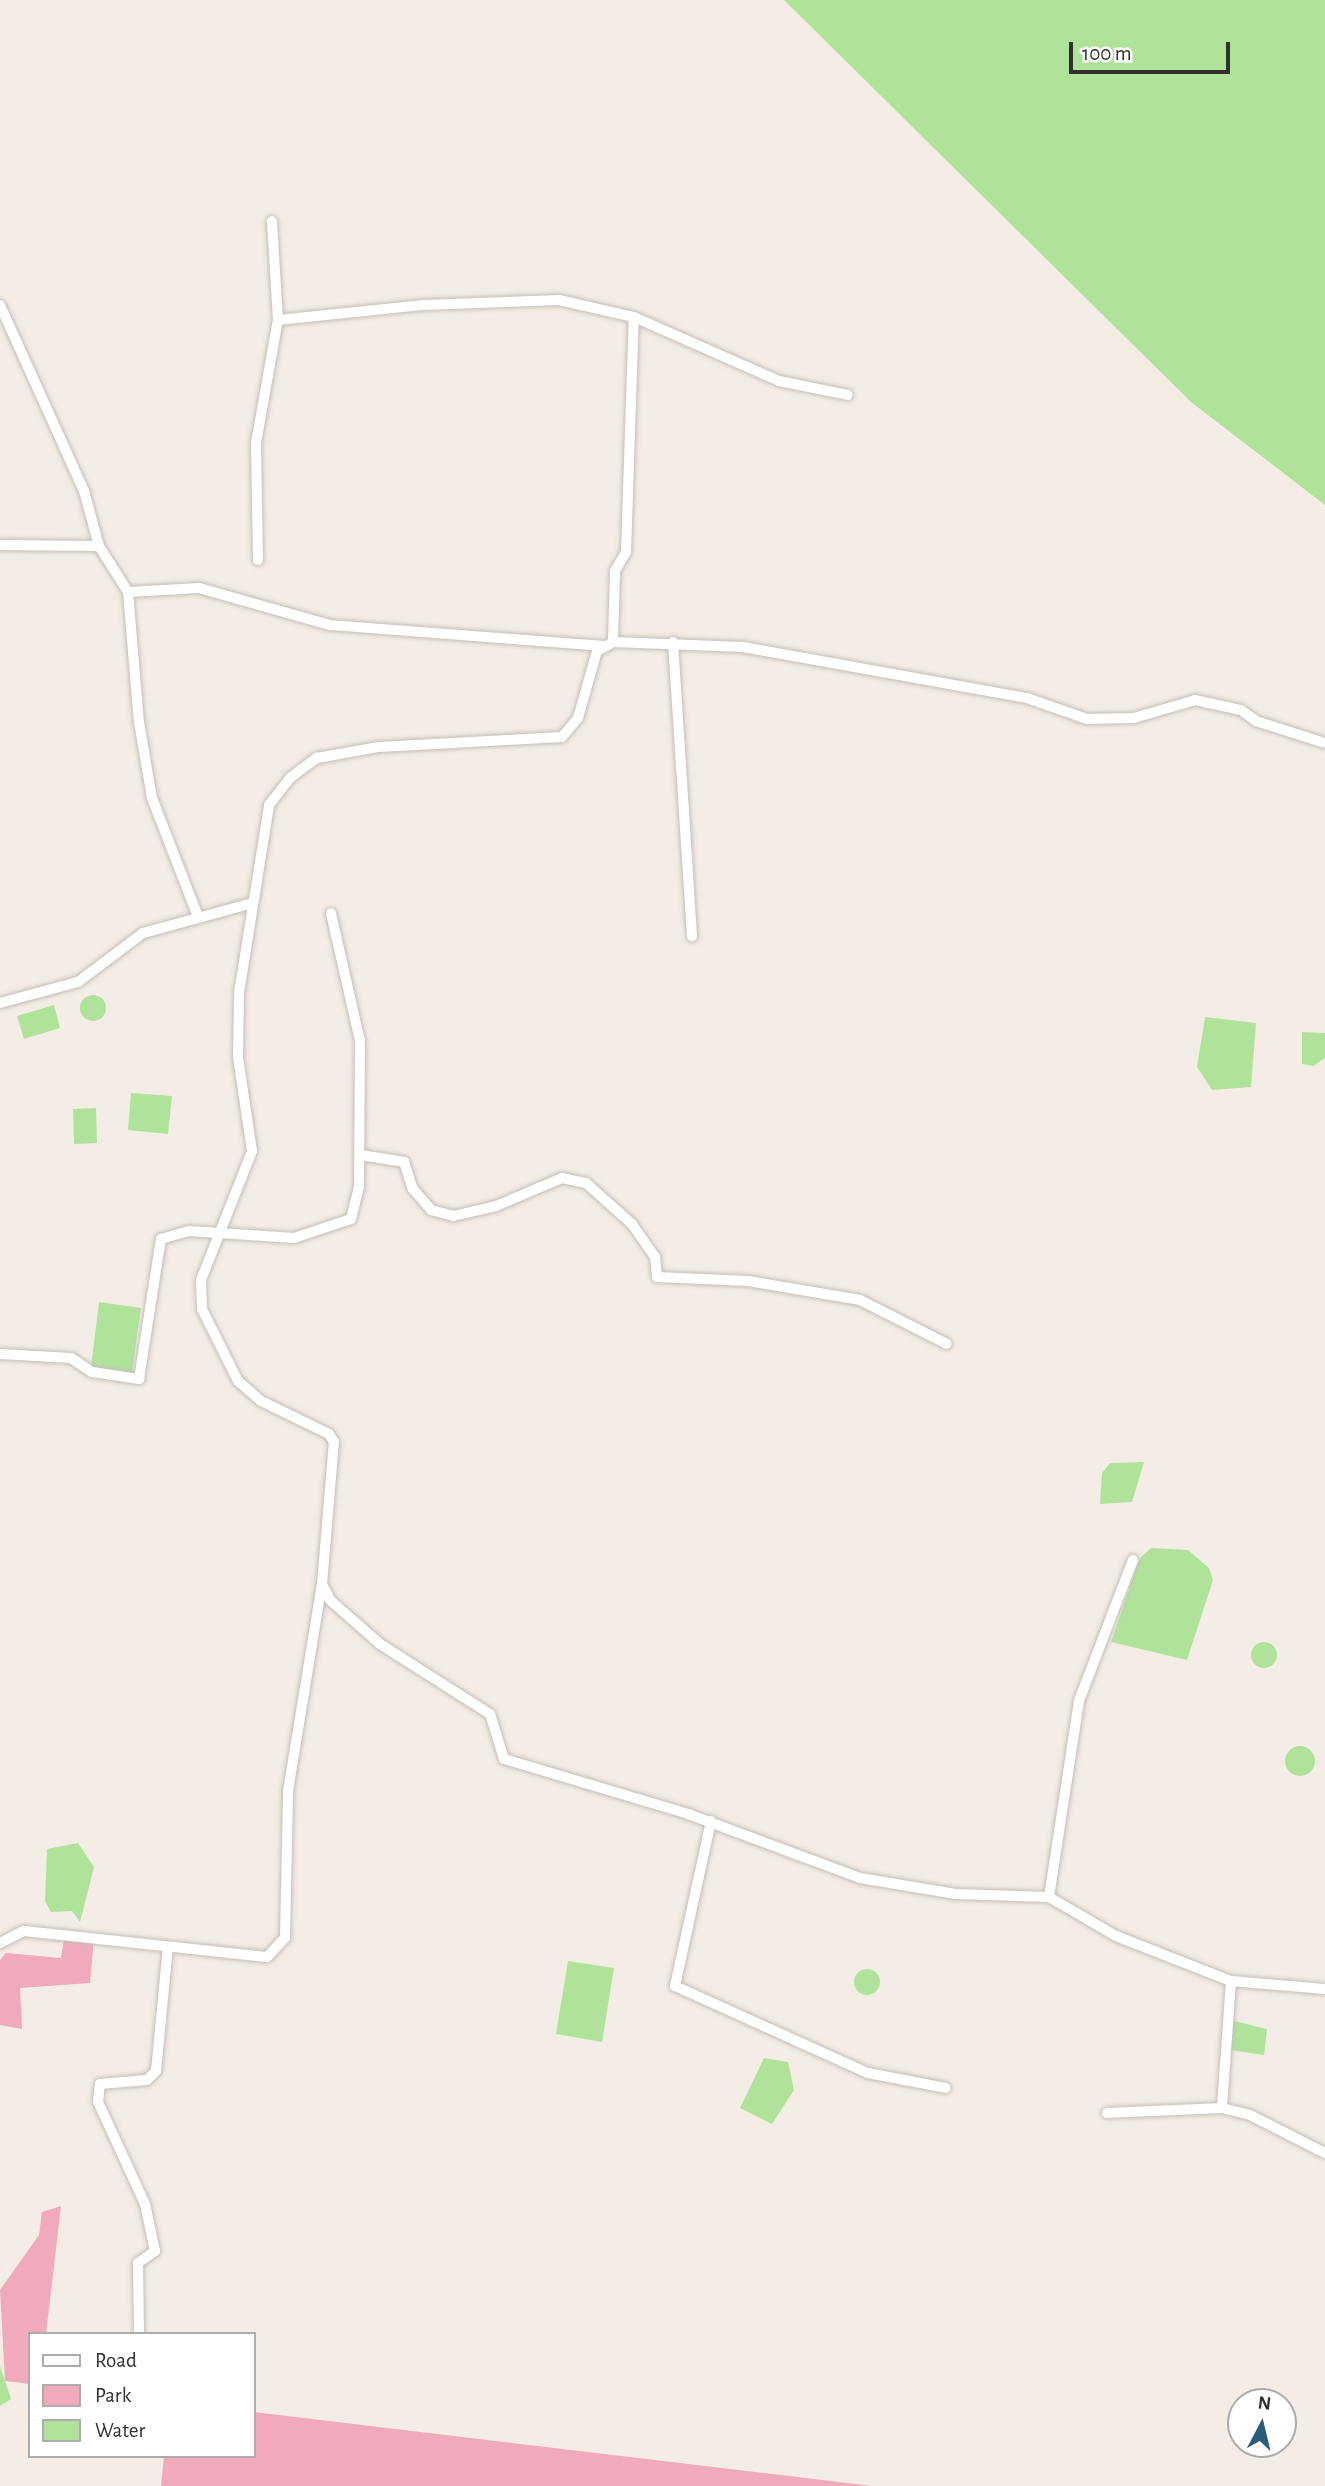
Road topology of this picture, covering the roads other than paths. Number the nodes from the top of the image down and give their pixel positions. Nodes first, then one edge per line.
1 (272, 221) dead end
2 (0, 305) edge
3 (634, 317) junction
4 (278, 320) junction
5 (848, 395) dead end
6 (0, 545) edge
7 (99, 546) junction
8 (258, 560) dead end
9 (128, 592) junction
10 (614, 642) junction
11 (673, 642) junction
12 (602, 646) junction
13 (1325, 743) edge
14 (253, 903) junction
15 (331, 913) dead end
16 (197, 914) junction
17 (692, 936) dead end
18 (0, 1003) edge
19 (361, 1155) junction
20 (220, 1232) junction
21 (947, 1344) dead end
22 (0, 1354) edge
23 (1133, 1560) dead end
24 (322, 1584) junction
25 (710, 1821) junction
26 (1049, 1897) junction
27 (0, 1943) edge
28 (168, 1947) junction
29 (1231, 1982) junction
30 (1325, 1989) edge
31 (946, 2088) dead end
32 (1222, 2108) junction
33 (1107, 2113) dead end
34 (1325, 2153) edge
35 (139, 2332) edge

1 - 4 street
2 - 7 street
3 - 4 street
3 - 5 street
3 - 10 street
4 - 8 street
6 - 7 street
7 - 9 street
9 - 12 street
9 - 16 street
10 - 11 street
10 - 12 street
11 - 13 street
11 - 17 street
12 - 14 street
14 - 16 street
14 - 20 street
15 - 19 street
16 - 18 street
19 - 20 street
19 - 21 street
20 - 22 street
20 - 24 street
23 - 26 street
24 - 25 street
24 - 28 street
25 - 26 street
25 - 31 street
26 - 29 street
27 - 28 street
28 - 35 street
29 - 30 street
29 - 32 street
32 - 33 street
32 - 34 street

